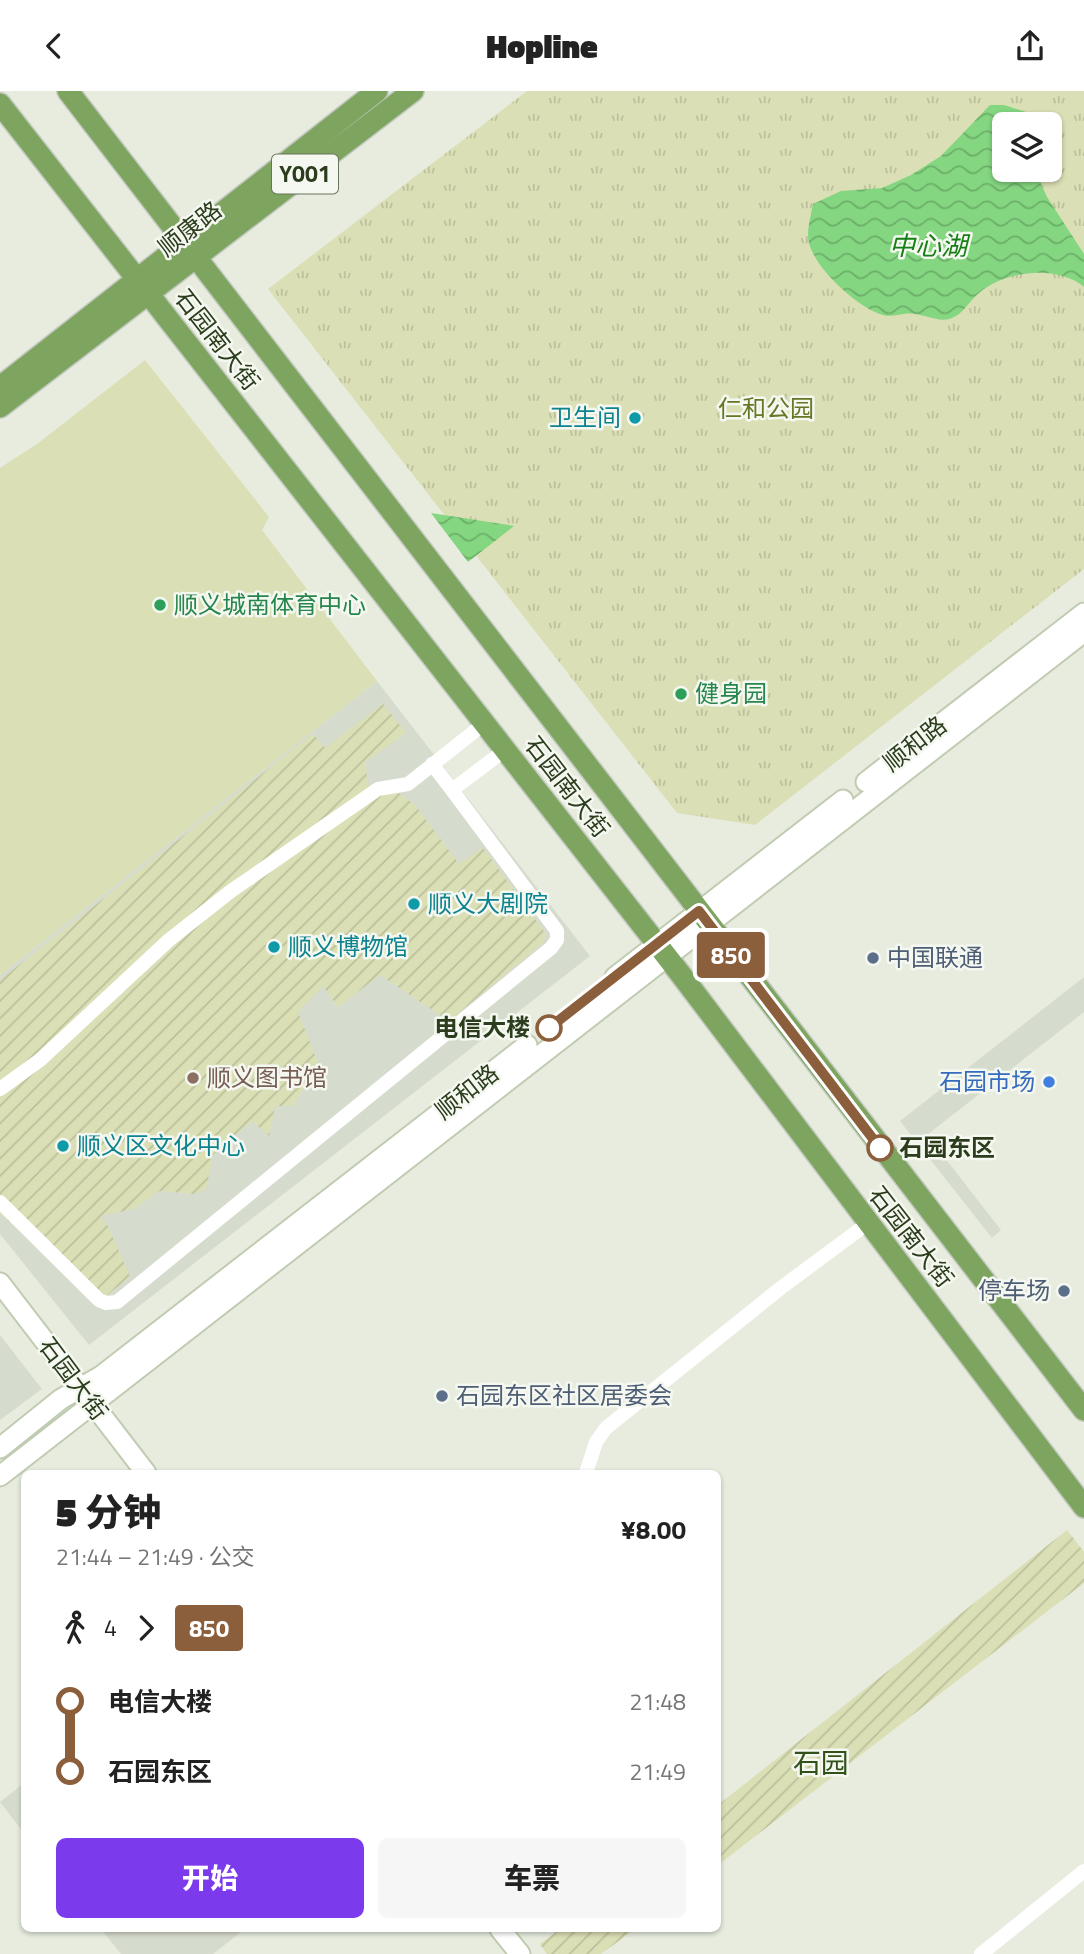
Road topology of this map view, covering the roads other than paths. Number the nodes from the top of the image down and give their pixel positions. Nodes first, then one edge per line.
1 (68, 91) edge
2 (377, 91) edge
3 (412, 91) edge
4 (0, 104) edge
5 (191, 248) junction
6 (142, 287) junction
7 (0, 387) edge
8 (0, 407) edge
9 (1084, 613) edge
10 (1084, 632) edge
11 (485, 723) junction
12 (505, 750) junction
13 (432, 764) junction
14 (452, 790) junction
15 (704, 917) junction
16 (661, 950) junction
17 (0, 1089) edge
18 (0, 1202) edge
19 (867, 1224) junction
20 (0, 1283) edge
21 (85, 1396) junction
22 (1084, 1410) edge
23 (0, 1448) edge
24 (144, 1470) edge
25 (587, 1470) edge
26 (0, 1476) edge
27 (1084, 1507) edge
28 (1084, 1871) edge
29 (502, 1932) edge
30 (520, 1954) edge
31 (981, 1954) edge

1 - 5 main road, 石园南大街
2 - 5 main road, 顺康路
3 - 5 main road, 顺康路 / Y001
4 - 6 main road, 石园南大街
5 - 6 main road, 顺康路 / Y001
5 - 15 main road, 石园南大街
6 - 7 main road, 顺康路
6 - 8 main road, 顺康路 / Y001
6 - 11 main road, 石园南大街
9 - 15 main road, 顺和路
10 - 15 main road, 顺和路
11 - 12 main road, 石园南大街
11 - 13 street
12 - 14 street
12 - 16 main road, 石园南大街
13 - 14 street
13 - 17 street
14 - 18 street
15 - 16 main road, 顺和路
15 - 22 main road, 石园南大街
16 - 19 main road, 石园南大街
16 - 21 main road, 顺和路
19 - 25 street
19 - 27 main road, 石园南大街
20 - 21 main road, 石园大街
21 - 23 main road
21 - 24 main road, 石园大街
21 - 26 main road
28 - 31 street
29 - 30 main road

